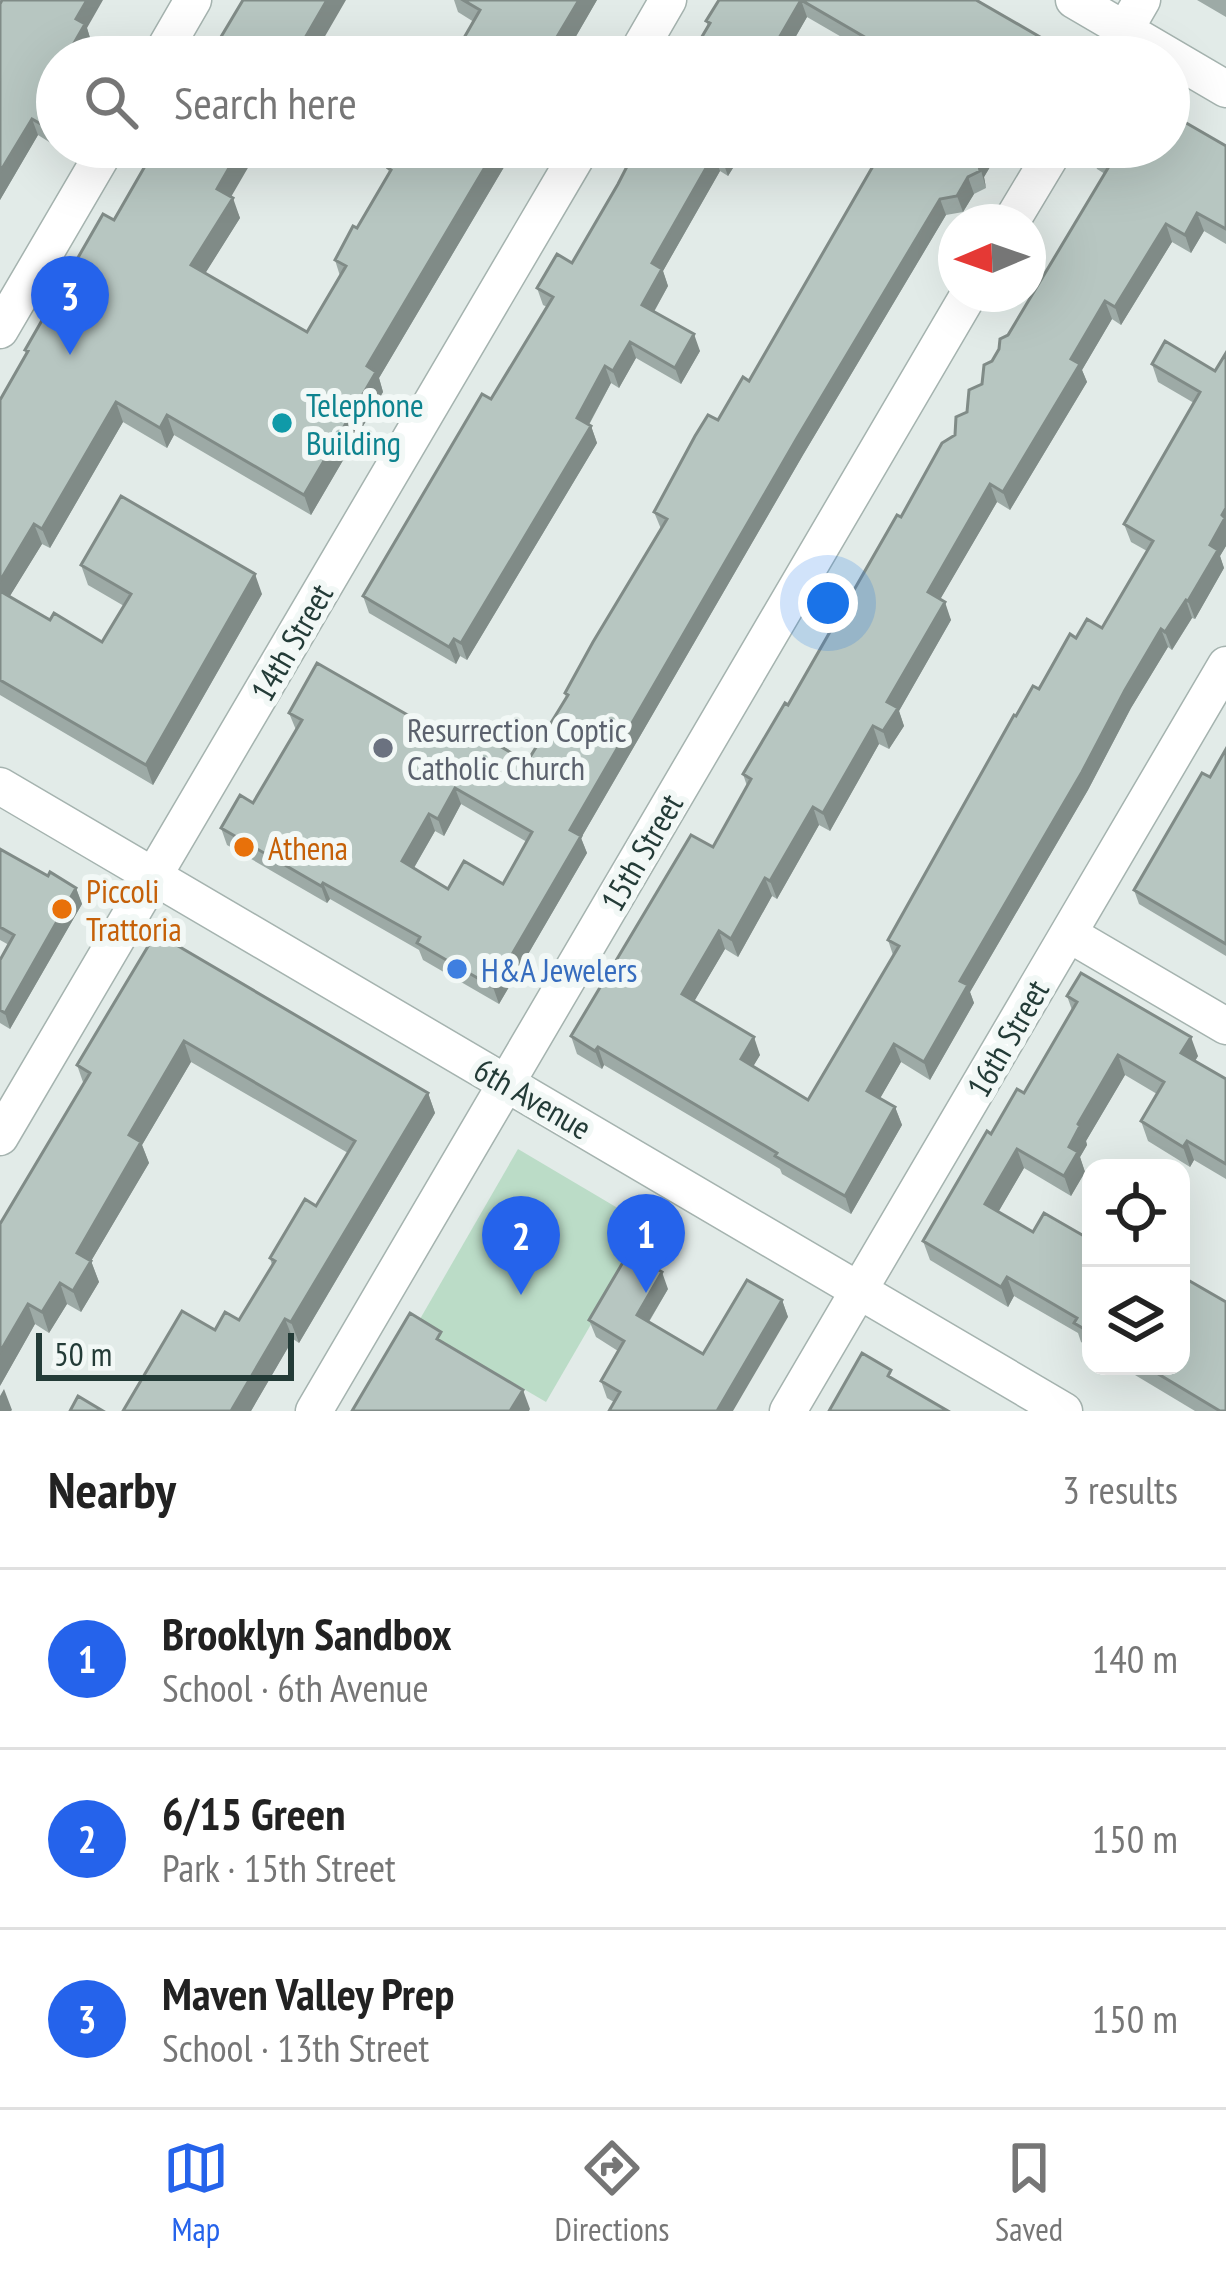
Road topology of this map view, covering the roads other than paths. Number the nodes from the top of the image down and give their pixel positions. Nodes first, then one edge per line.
1 (193, 0) edge
2 (668, 0) edge
3 (1074, 0) edge
4 (1125, 29) edge
5 (172, 36) edge
6 (647, 36) edge
7 (1190, 68) edge
8 (1226, 89) edge
9 (95, 168) edge
10 (570, 168) edge
11 (1043, 168) edge
12 (1022, 204) edge
13 (958, 312) edge
14 (0, 329) edge
15 (1226, 665) edge
16 (0, 786) edge
17 (154, 876) junction
18 (1069, 934) junction
19 (1226, 1026) edge
20 (507, 1082) junction
21 (0, 1137) edge
22 (860, 1290) junction
23 (314, 1411) edge
24 (788, 1411) edge
25 (1064, 1411) edge

1 - 5 street
2 - 6 street
3 - 4 street
7 - 8 street
9 - 14 street
10 - 17 street, 14th Street
11 - 12 street
13 - 20 street, 15th Street
15 - 18 street, 16th Street
16 - 17 street, 6th Avenue
17 - 20 street, 6th Avenue
17 - 21 street, 14th Street
18 - 19 street
18 - 22 street, 16th Street
20 - 22 street, 6th Avenue
20 - 23 street, 15th Street
22 - 24 street, 16th Street
22 - 25 street, 6th Avenue

